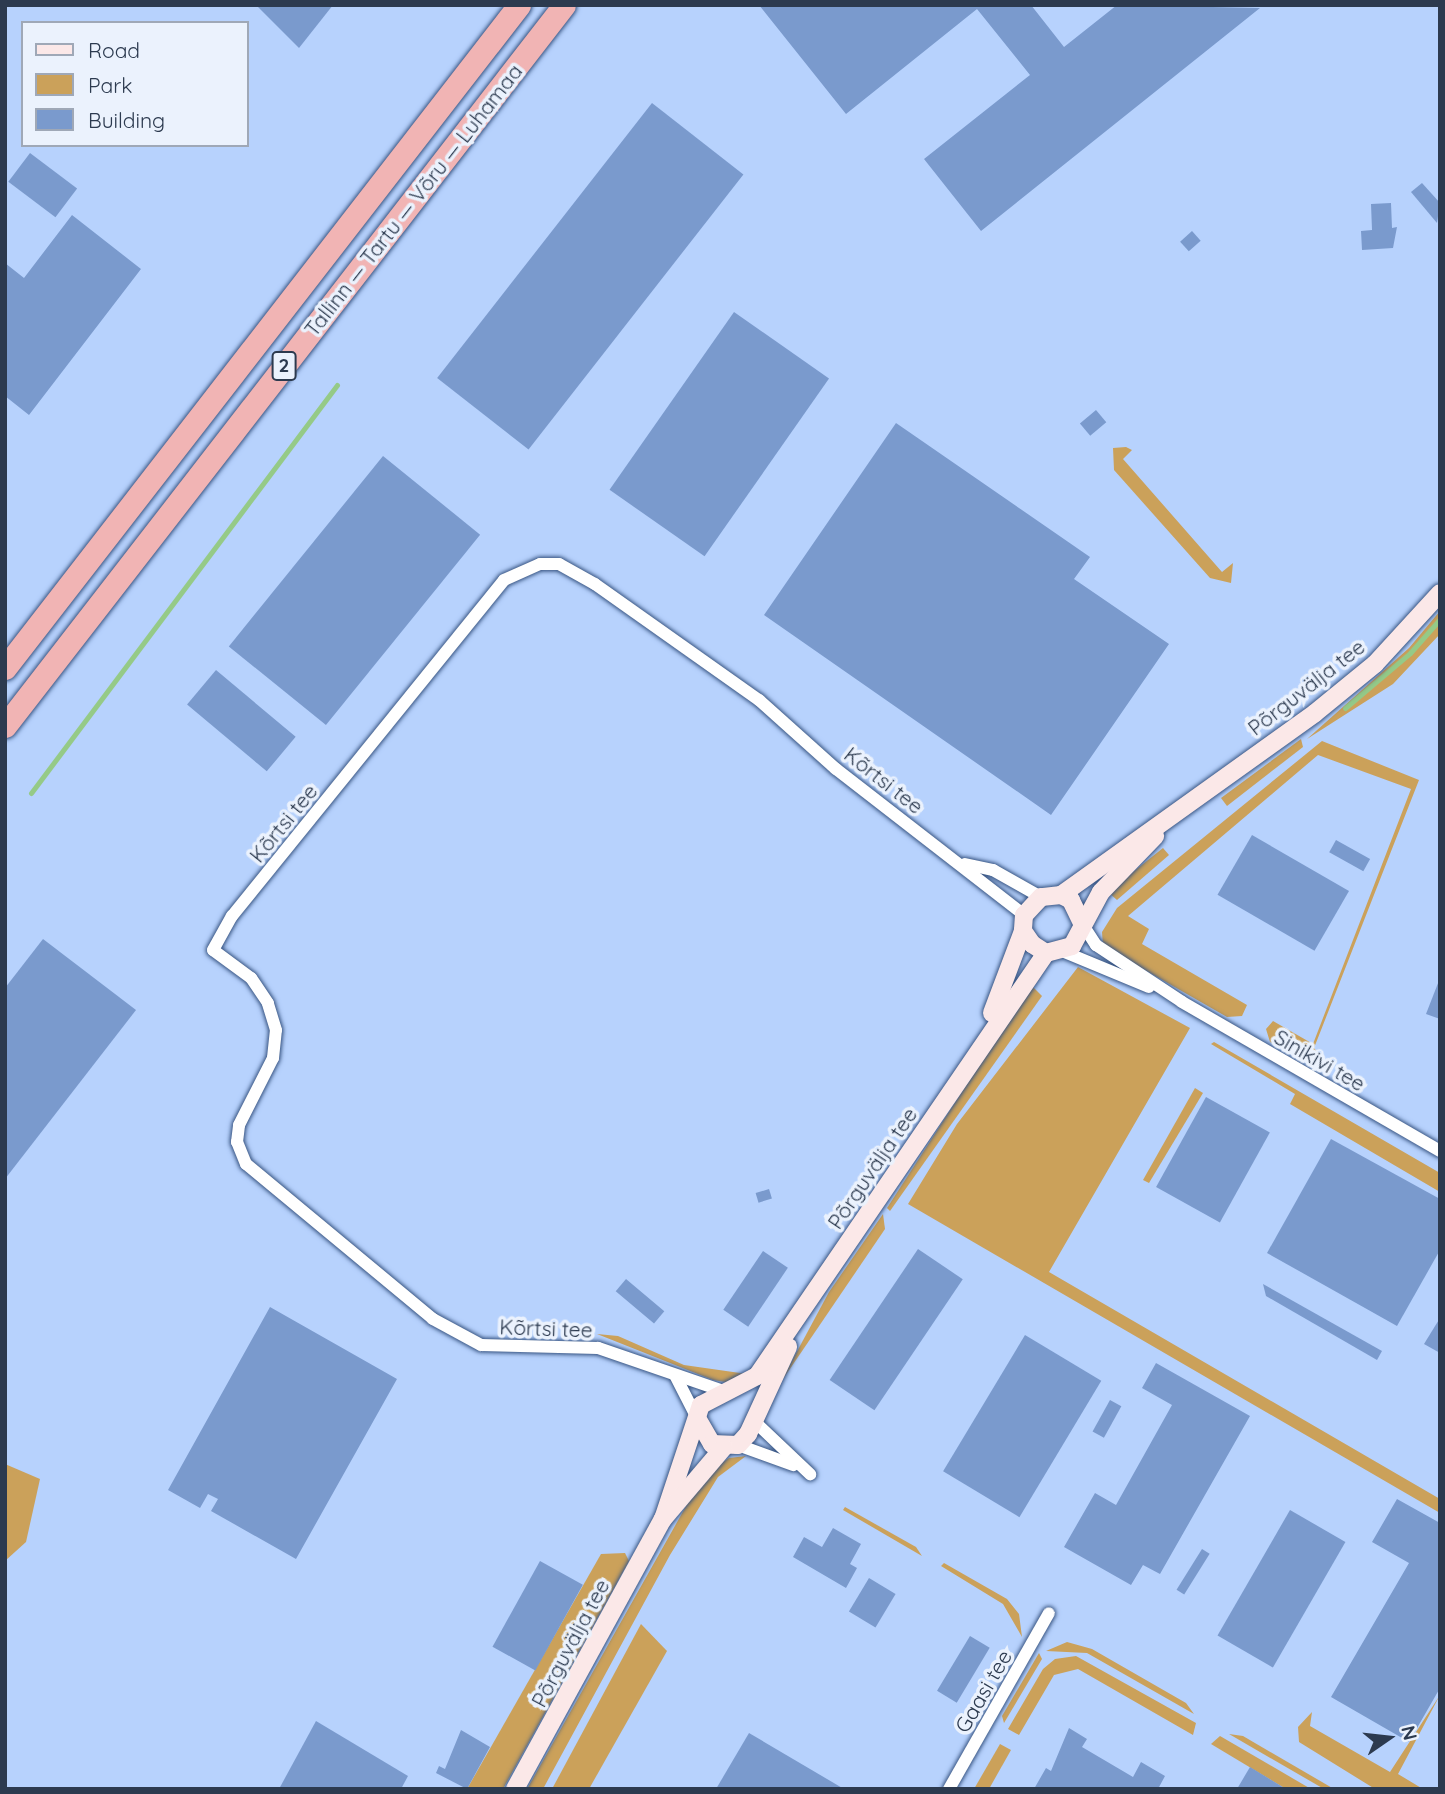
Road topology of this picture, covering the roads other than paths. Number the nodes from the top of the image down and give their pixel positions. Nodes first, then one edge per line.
1 (519, 5) edge
2 (564, 5) edge
3 (1440, 593) edge
4 (5, 668) edge
5 (5, 726) edge
6 (1190, 803) junction
7 (965, 863) junction
8 (1060, 895) junction
9 (1041, 897) junction
10 (1023, 923) junction
11 (1083, 925) junction
12 (1054, 952) junction
13 (1182, 1002) junction
14 (978, 1047) junction
15 (1440, 1151) edge
16 (802, 1313) junction
17 (676, 1377) junction
18 (729, 1393) junction
19 (697, 1418) junction
20 (753, 1420) junction
21 (731, 1446) junction
22 (663, 1519) junction
23 (1049, 1613) dead end
24 (515, 1789) edge
25 (949, 1789) edge

1 - 4 highway, Tallinn — Tartu — Võru — Luhamaa / 2
2 - 5 highway, Tallinn — Tartu — Võru — Luhamaa / 2
3 - 6 street, Põrguvälja tee
6 - 8 street, Põrguvälja tee
6 - 11 street, Põrguvälja tee
7 - 9 street, Kõrtsi tee
7 - 10 street, Kõrtsi tee
7 - 17 street, Kõrtsi tee
8 - 9 street
8 - 11 street
9 - 10 street
10 - 12 street
10 - 14 street, Põrguvälja tee
11 - 12 street
11 - 13 street, Sinikivi tee
12 - 13 street, Sinikivi tee
12 - 14 street, Põrguvälja tee
13 - 15 street, Sinikivi tee
14 - 16 street, Põrguvälja tee
16 - 18 street, Põrguvälja tee
16 - 20 street, Põrguvälja tee
17 - 18 street, Kõrtsi tee
17 - 19 street
18 - 19 street
18 - 20 street
19 - 21 street
19 - 22 street, Põrguvälja tee
20 - 21 street
20 - 21 street
21 - 22 street, Põrguvälja tee
22 - 24 street, Põrguvälja tee
23 - 25 street, Gaasi tee

